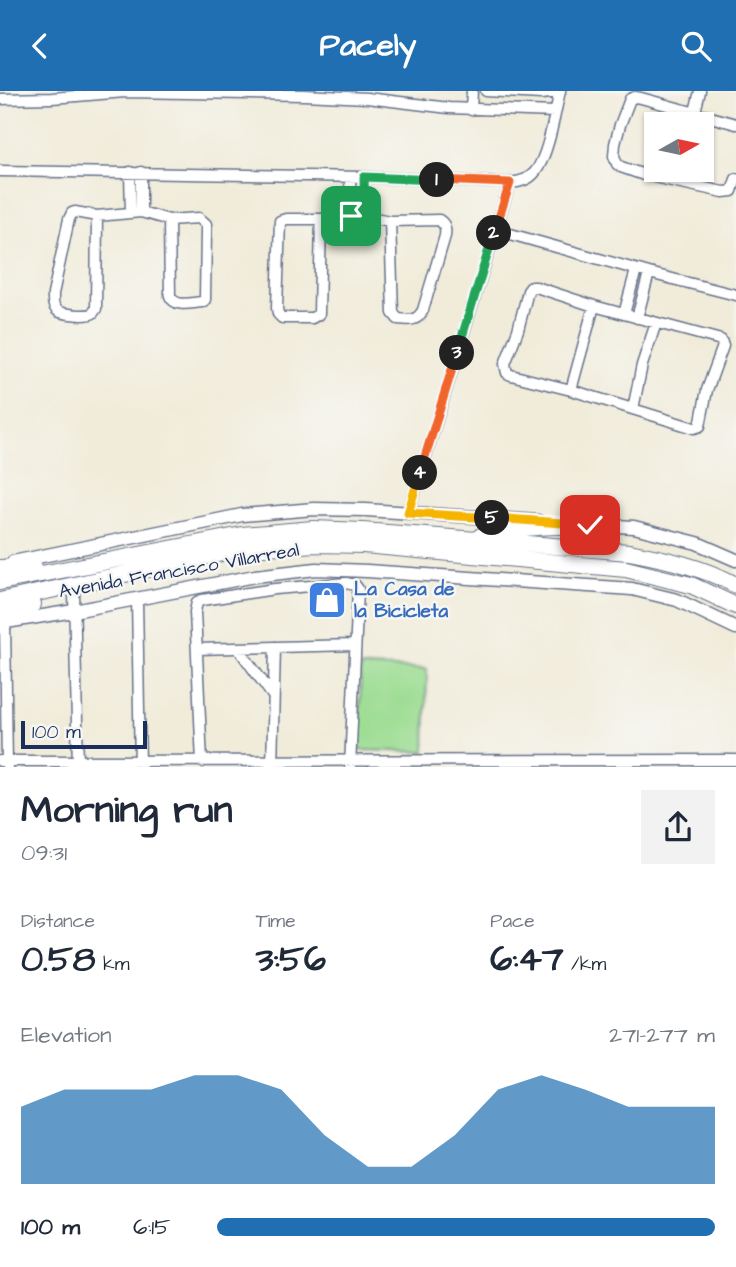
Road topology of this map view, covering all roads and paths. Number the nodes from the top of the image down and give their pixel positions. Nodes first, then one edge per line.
1 (472, 91) edge
2 (486, 91) edge
3 (560, 91) edge
4 (700, 91) edge
5 (181, 92) edge
6 (304, 93) edge
7 (53, 95) edge
8 (0, 99) edge
9 (471, 110) junction
10 (695, 111) junction
11 (555, 112) junction
12 (736, 124) edge
13 (0, 171) edge
14 (136, 172) junction
15 (350, 177) junction
16 (364, 177) junction
17 (736, 179) edge
18 (510, 183) junction
19 (136, 213) junction
20 (97, 216) junction
21 (351, 216) junction
22 (365, 216) junction
23 (321, 219) junction
24 (169, 220) junction
25 (390, 221) junction
26 (495, 230) junction
27 (636, 269) junction
28 (649, 273) junction
29 (736, 295) edge
30 (594, 306) junction
31 (624, 314) junction
32 (637, 318) junction
33 (656, 323) junction
34 (570, 390) junction
35 (633, 409) junction
36 (408, 513) junction
37 (590, 525) junction
38 (468, 540) junction
39 (117, 559) junction
40 (736, 560) edge
41 (0, 567) edge
42 (143, 571) junction
43 (0, 582) edge
44 (736, 585) edge
45 (74, 592) junction
46 (137, 599) junction
47 (0, 601) edge
48 (736, 606) edge
49 (74, 611) junction
50 (2, 620) edge
51 (736, 628) edge
52 (355, 645) junction
53 (275, 647) junction
54 (238, 648) junction
55 (197, 649) junction
56 (273, 696) junction
57 (736, 760) edge
58 (202, 762) junction
59 (5, 763) edge
60 (78, 763) edge
61 (410, 763) edge
62 (711, 763) edge
63 (140, 764) edge
64 (175, 764) edge
65 (272, 764) edge
66 (350, 764) edge
67 (546, 764) edge
68 (612, 764) edge
69 (676, 764) edge

1 - 9 street
2 - 3 street
3 - 11 street
4 - 10 street
5 - 6 street
5 - 7 street
6 - 9 street
7 - 8 street
9 - 11 street
10 - 12 street
10 - 17 street
11 - 18 street
13 - 14 street
14 - 15 street
14 - 19 street
15 - 16 street
15 - 21 street
16 - 18 street
16 - 22 street
18 - 26 street
19 - 20 street
19 - 24 street
20 - 20 street
21 - 22 street
21 - 23 street
22 - 25 street
23 - 23 street
24 - 24 street
25 - 25 street
26 - 27 street
26 - 36 street
27 - 28 street
27 - 31 street
28 - 29 street
28 - 32 street
30 - 31 street
30 - 34 street
30 - 34 street
31 - 32 street
32 - 33 street
33 - 35 street
33 - 35 street
34 - 35 street
36 - 37 main road, Avenida Francisco Villarreal
36 - 41 main road, Avenida Francisco Villarreal
37 - 38 highway
37 - 40 main road, Avenida Francisco Villarreal
38 - 39 highway, Avenida Francisco Villarreal
38 - 44 highway, Avenida Francisco Villarreal
39 - 41 highway
39 - 43 highway, Avenida Francisco Villarreal
42 - 45 highway
42 - 47 highway, Avenida Francisco Villarreal
42 - 48 highway, Avenida Francisco Villarreal
45 - 49 street
45 - 50 highway
46 - 49 main road, Avenida Francisco Villarreal
46 - 51 main road, Avenida Francisco Villarreal
46 - 63 street
49 - 50 main road, Avenida Francisco Villarreal
49 - 60 street
50 - 59 street
52 - 53 street
52 - 55 street
52 - 66 street
53 - 54 street
53 - 56 street
54 - 55 street
54 - 56 street
55 - 58 street
56 - 65 street
57 - 62 street
58 - 64 street
58 - 65 street
59 - 60 street
60 - 63 street
61 - 66 street
61 - 67 street
62 - 69 street
63 - 64 street
65 - 66 street
67 - 68 street
68 - 69 street

